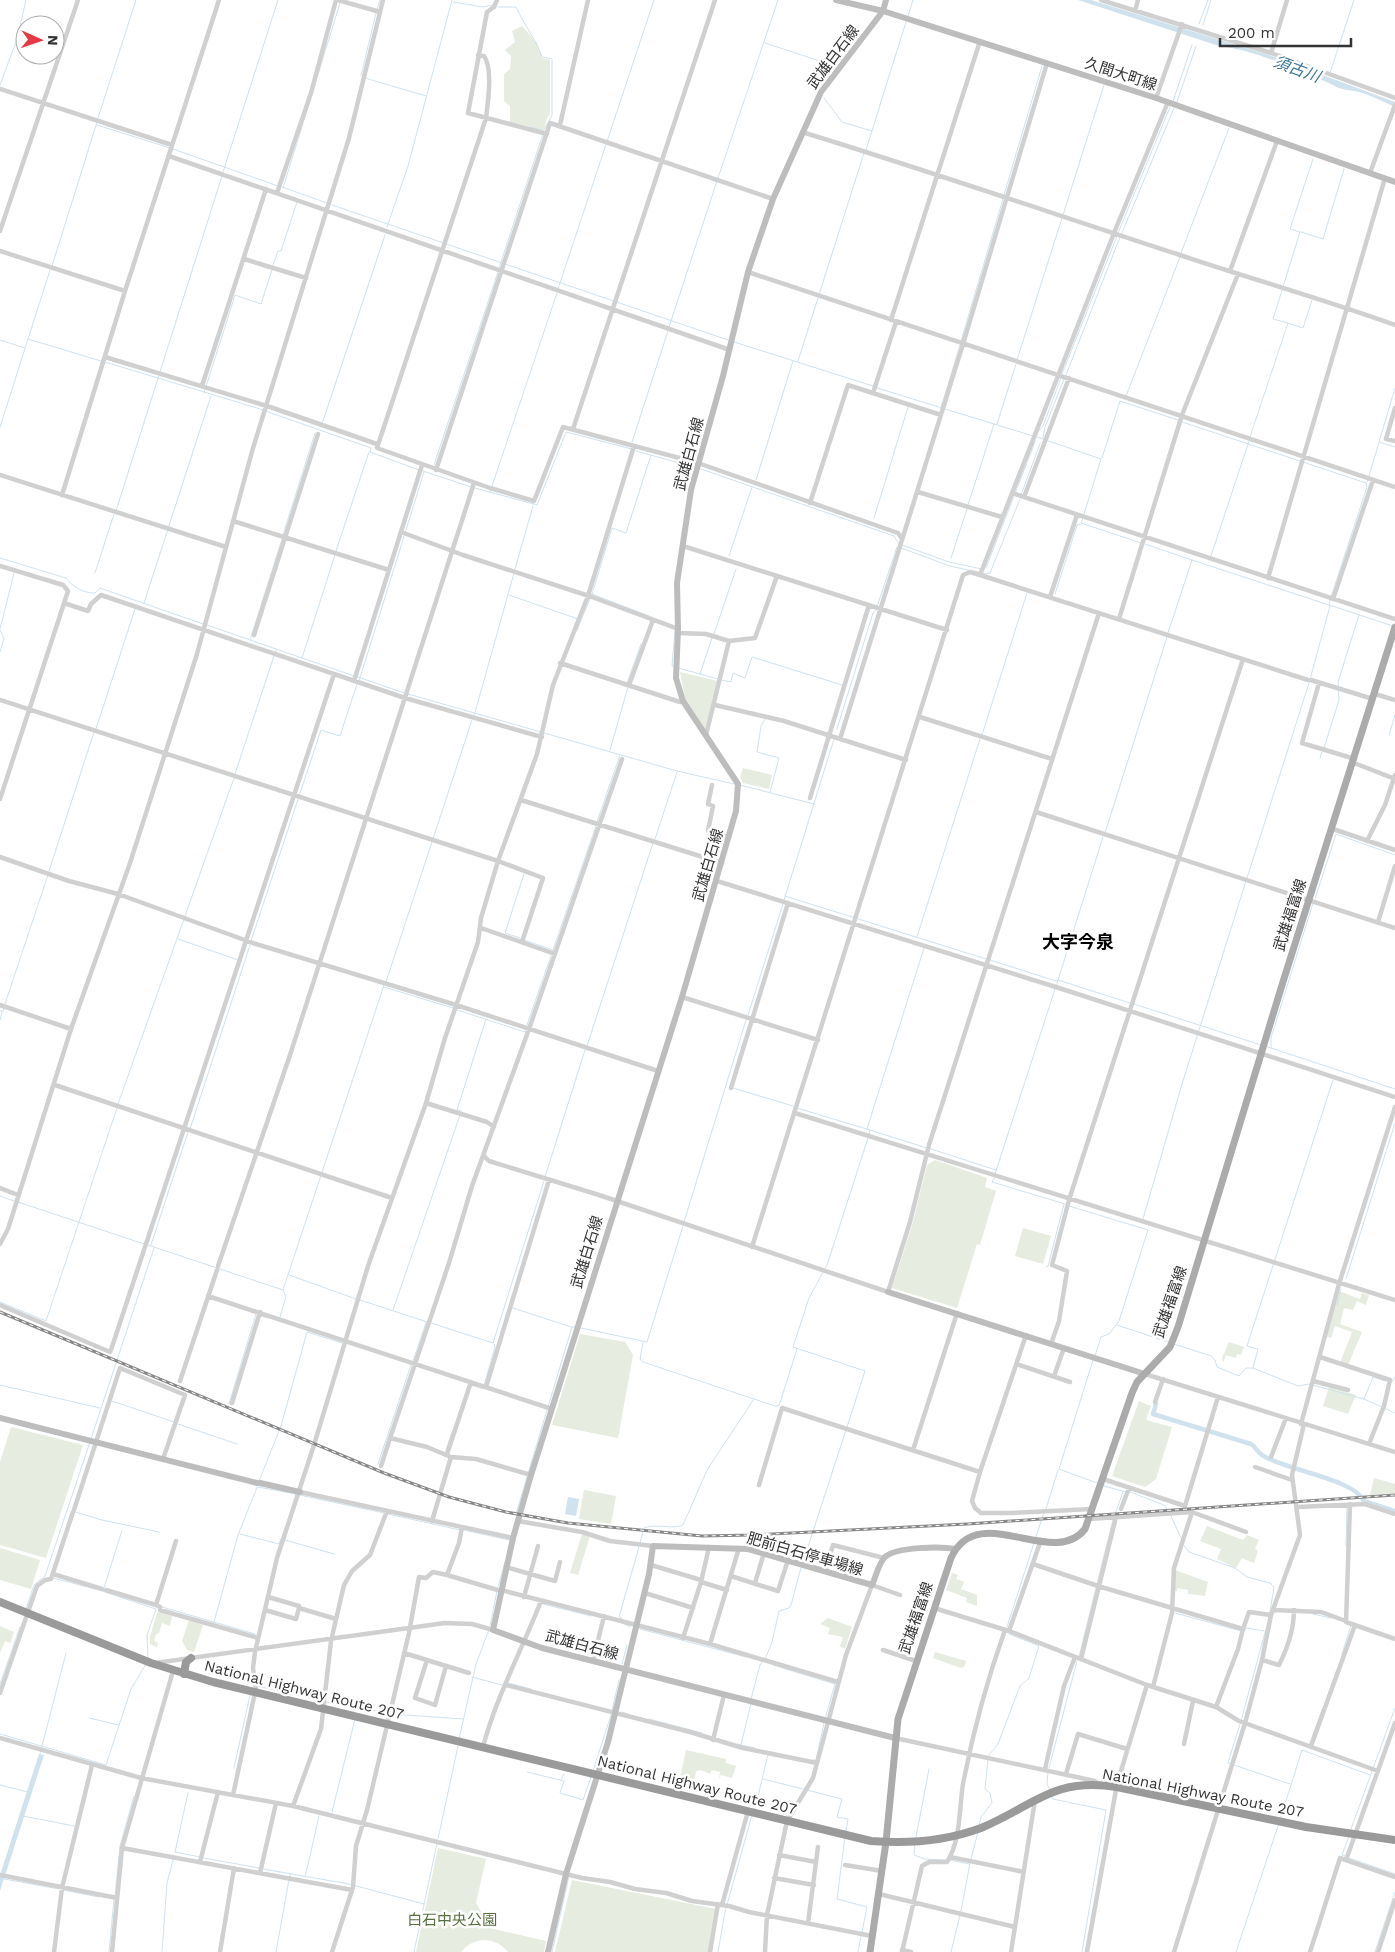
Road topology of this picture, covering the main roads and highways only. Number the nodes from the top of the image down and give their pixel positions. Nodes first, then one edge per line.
1 (836, 0) edge
2 (886, 0) edge
3 (883, 11) junction
4 (1395, 182) edge
5 (1395, 628) edge
6 (888, 1292) road end
7 (1145, 1374) junction
8 (0, 1418) edge
9 (299, 1494) road end
10 (955, 1549) junction
11 (0, 1602) edge
12 (191, 1658) road end
13 (626, 1669) junction
14 (184, 1674) junction
15 (895, 1738) junction
16 (594, 1774) junction
17 (1395, 1840) edge
18 (886, 1842) junction
19 (548, 1952) edge
20 (870, 1952) edge

1 - 3 main road, 久間大町線
2 - 3 main road, 武雄白石線
3 - 4 main road, 久間大町線
3 - 13 main road, 武雄白石線
5 - 7 main road, 武雄福富線
6 - 7 main road
7 - 10 main road, 武雄福富線
8 - 9 main road
10 - 13 main road, 肥前白石停車場線
10 - 15 main road, 武雄福富線
11 - 14 highway, National Highway Route 207
12 - 14 highway
13 - 15 main road, 武雄白石線
13 - 16 main road
14 - 16 highway, National Highway Route 207
15 - 18 main road, 武雄福富線
16 - 18 highway, National Highway Route 207
16 - 19 main road
17 - 18 highway, National Highway Route 207
18 - 20 main road, 武雄福富線

